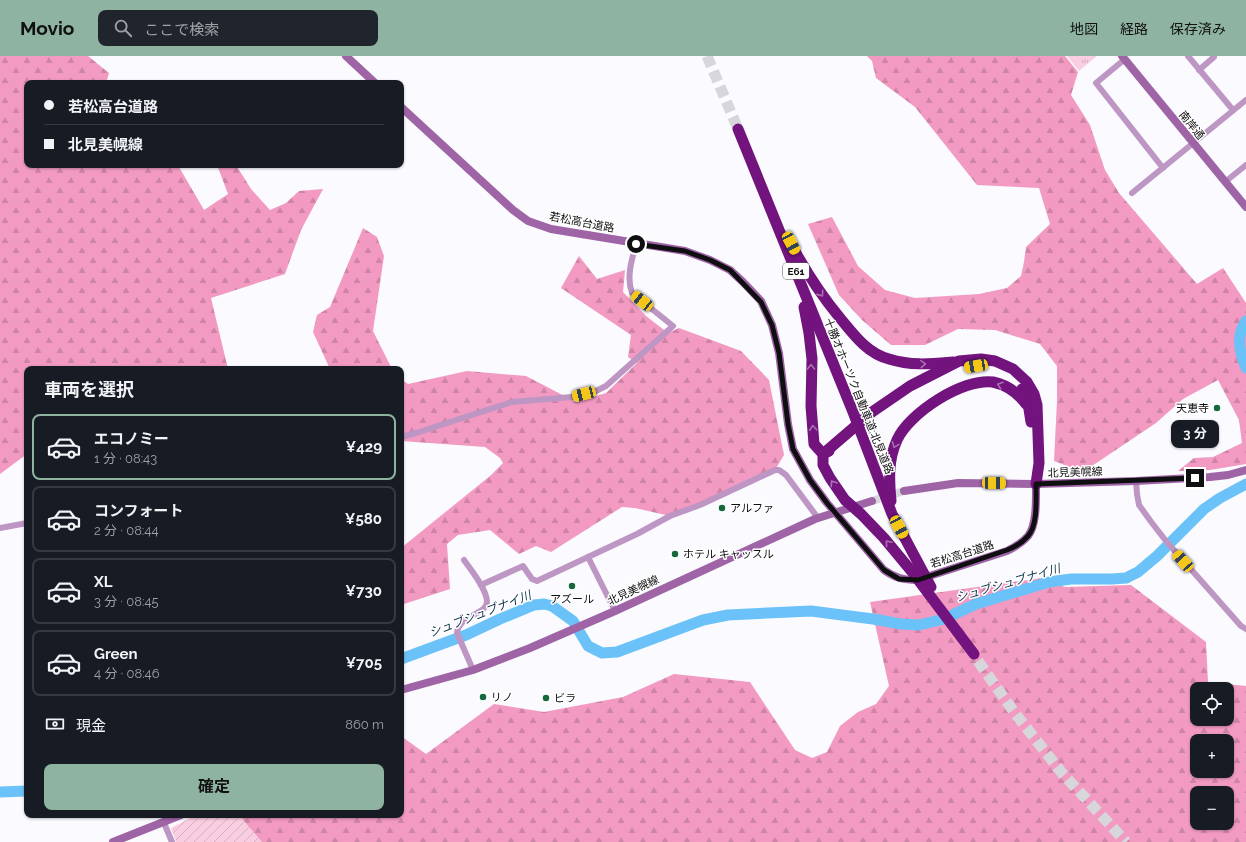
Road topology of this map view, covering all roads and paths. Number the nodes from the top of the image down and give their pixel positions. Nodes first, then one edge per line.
1 (346, 56) edge
2 (1188, 56) edge
3 (1213, 56) edge
4 (1124, 58) edge
5 (1200, 70) junction
6 (372, 80) edge
7 (1246, 100) edge
8 (404, 110) edge
9 (1233, 110) junction
10 (738, 130) tunnel mouth
11 (1194, 144) junction
12 (745, 148) junction
13 (1246, 165) edge
14 (1163, 168) junction
15 (1225, 182) junction
16 (1132, 193) dead end
17 (1246, 207) edge
18 (636, 244) junction
19 (796, 271) junction
20 (959, 362) junction
21 (1030, 409) junction
22 (404, 436) edge
23 (823, 454) junction
24 (1246, 470) edge
25 (1136, 481) junction
26 (1036, 484) junction
27 (904, 491) tunnel mouth
28 (872, 501) tunnel mouth
29 (892, 514) junction
30 (818, 518) junction
31 (24, 524) edge
32 (0, 528) edge
33 (588, 556) junction
34 (464, 560) dead end
35 (917, 570) junction
36 (481, 586) junction
37 (616, 611) junction
38 (1246, 629) edge
39 (976, 658) tunnel mouth
40 (472, 670) junction
41 (404, 689) edge
42 (175, 818) edge
43 (164, 823) junction
44 (113, 842) edge
45 (172, 842) edge

1 - 6 main road
2 - 5 street
3 - 5 street
4 - 11 main road, 南岸通
4 - 14 street
5 - 9 street
7 - 9 street
8 - 18 main road, 若松高台道路
9 - 11 street
10 - 12 highway, 十勝オホーツク自動車道;北見道路 / E61
11 - 14 street
11 - 15 main road, 南岸通
12 - 19 highway, 十勝オホーツク自動車道;北見道路 / E61
12 -> 20 highway
13 - 15 street
14 - 16 street
15 - 17 main road, 南岸通
18 - 22 street
18 - 26 main road, 若松高台道路
23 -> 19 highway
19 - 29 highway, 十勝オホーツク自動車道;北見道路 / E61
20 - 23 highway
20 - 26 highway
21 - 23 highway
21 - 26 highway
21 -> 29 highway
35 -> 23 highway
24 - 25 main road, 北見美幌線
25 - 26 main road, 北見美幌線
25 - 38 street
26 - 27 main road, 北見美幌線
28 - 30 main road, 北見美幌線
29 - 35 highway, 十勝オホーツク自動車道;北見道路 / E61
30 - 33 street
30 - 37 main road, 北見美幌線
31 - 32 street
33 - 36 street
33 - 37 street
34 - 36 street
35 - 39 highway
36 - 40 street
37 - 40 main road, 北見美幌線
40 - 41 main road, 北見美幌線
42 - 43 main road
43 - 44 main road
43 - 45 street

